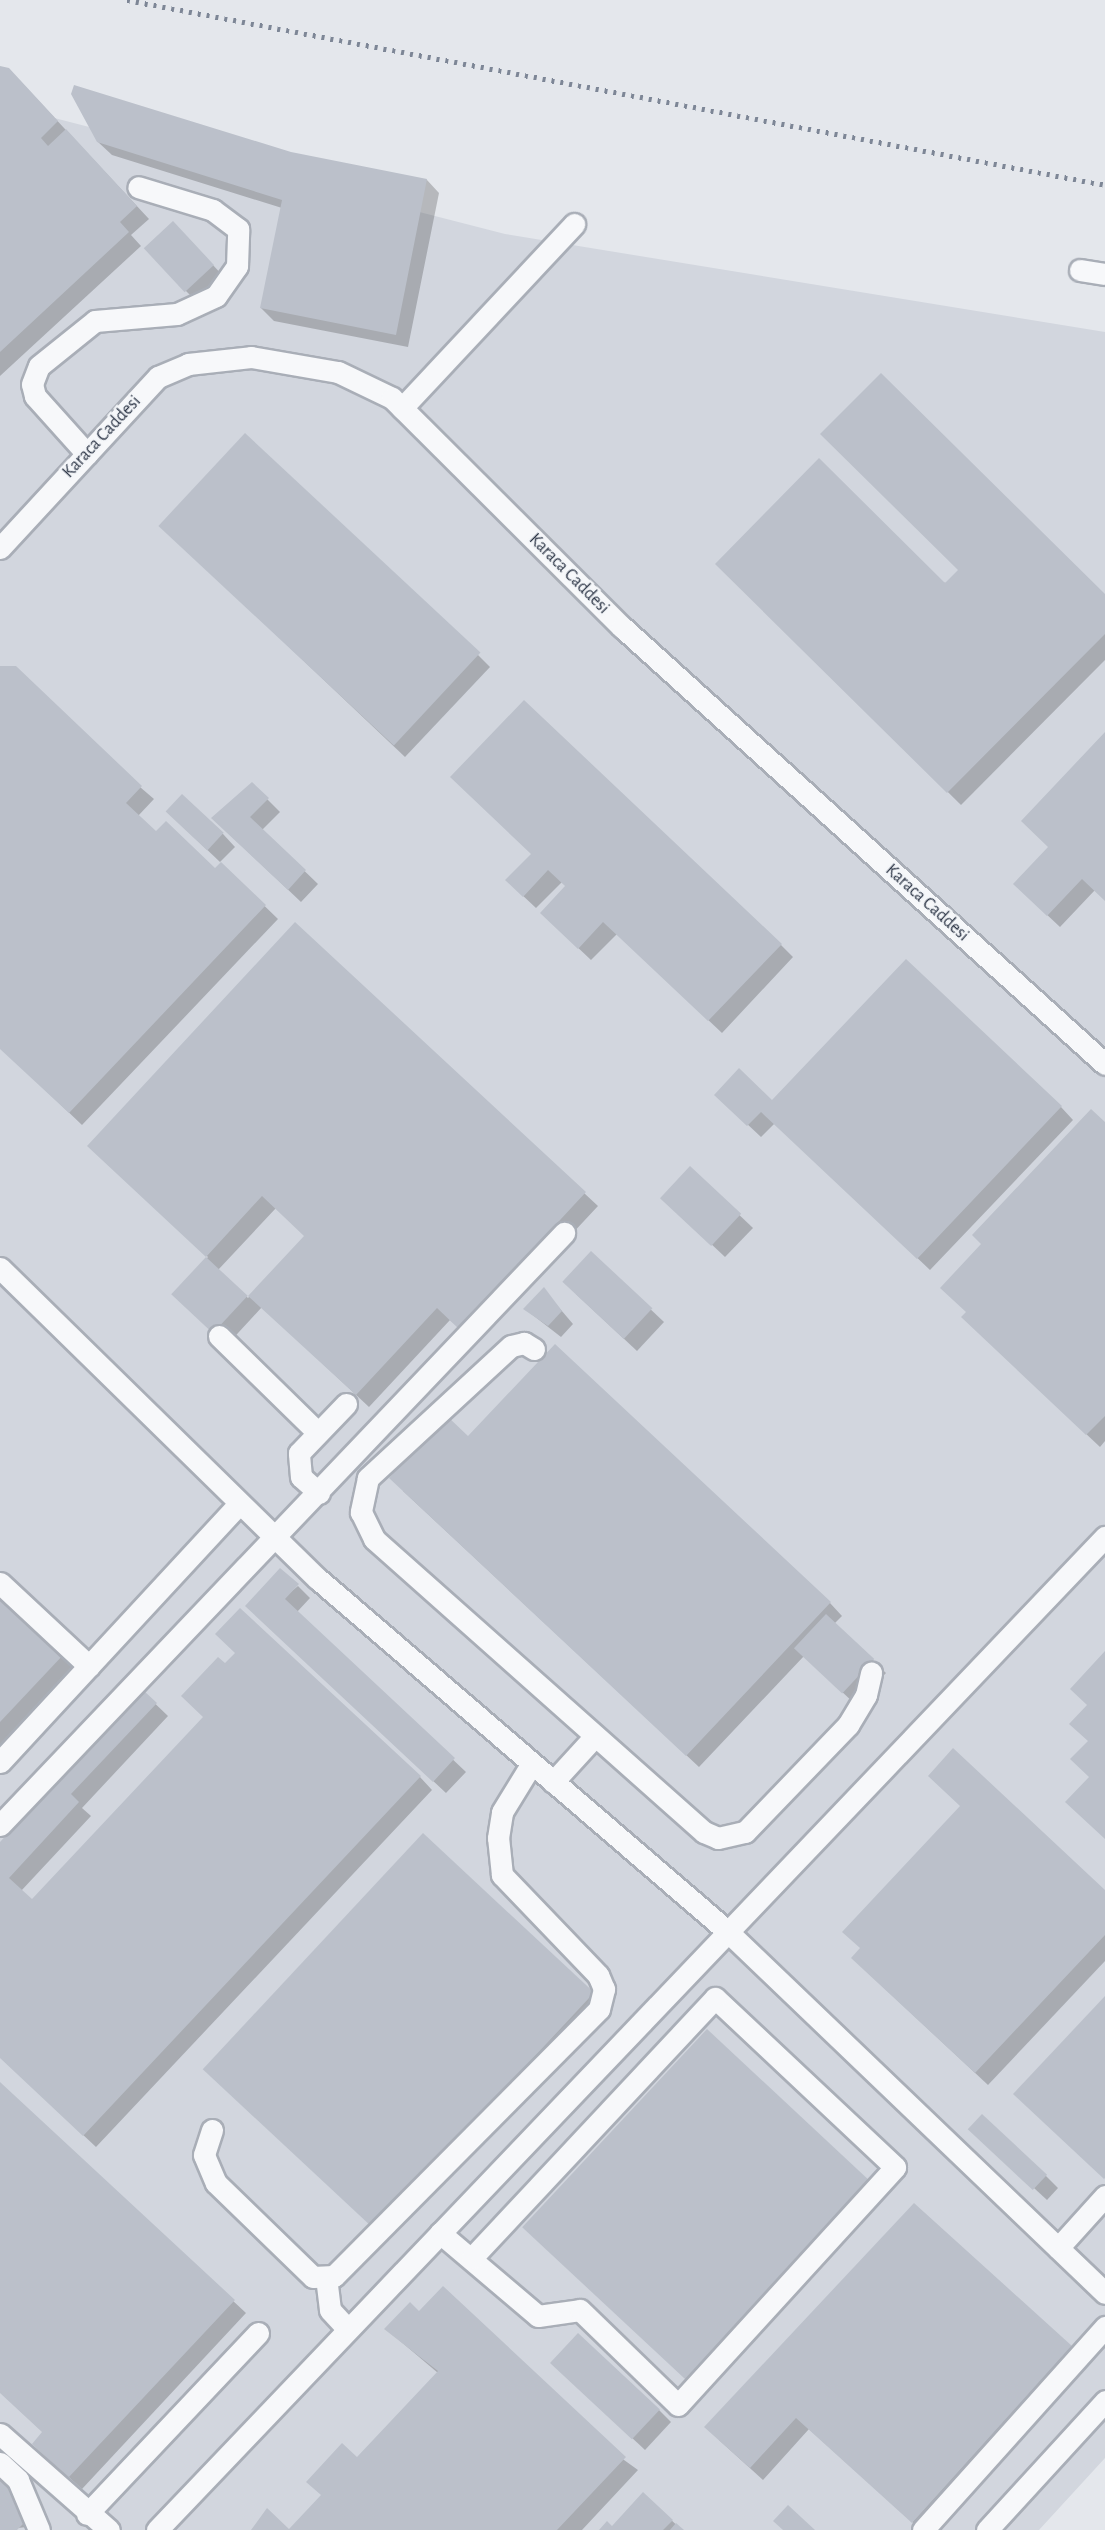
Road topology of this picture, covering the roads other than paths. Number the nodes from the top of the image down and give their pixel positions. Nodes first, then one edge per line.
1 (138, 187) dead end
2 (574, 224) dead end
3 (1080, 270) dead end
4 (1105, 274) edge
5 (402, 408) junction
6 (87, 454) junction
7 (0, 548) edge
8 (1105, 1064) edge
9 (564, 1233) dead end
10 (0, 1268) edge
11 (219, 1336) dead end
12 (534, 1349) dead end
13 (346, 1404) dead end
14 (317, 1432) junction
15 (319, 1493) junction
16 (239, 1504) junction
17 (275, 1538) junction
18 (1105, 1538) edge
19 (0, 1583) edge
20 (89, 1666) junction
21 (871, 1673) dead end
22 (595, 1736) junction
23 (0, 1762) edge
24 (532, 1763) junction
25 (553, 1782) junction
26 (0, 1825) edge
27 (726, 1930) junction
28 (212, 2130) dead end
29 (1105, 2196) edge
30 (440, 2233) junction
31 (1058, 2248) junction
32 (471, 2258) junction
33 (326, 2277) junction
34 (1105, 2293) edge
35 (1105, 2327) edge
36 (348, 2329) junction
37 (258, 2333) dead end
38 (1105, 2401) edge
39 (0, 2434) edge
40 (0, 2463) edge
41 (87, 2514) junction
42 (39, 2530) edge
43 (109, 2530) edge
44 (157, 2530) edge
45 (923, 2530) edge
46 (987, 2530) edge

1 - 6 street
2 - 5 street
3 - 4 street
5 - 6 street, Karaca Caddesi
5 - 8 street, Karaca Caddesi
6 - 7 street, Karaca Caddesi
9 - 15 street
10 - 16 street
11 - 14 street
12 - 22 street
13 - 14 street
14 - 15 street
15 - 17 street
16 - 17 street
16 - 20 street
17 - 24 street
17 - 26 street
18 - 27 street
19 - 20 street
20 - 23 street
21 - 22 street
22 - 25 street
24 - 25 street
24 - 33 street
25 - 27 street
27 - 30 street
27 - 31 street
28 - 33 street
29 - 31 street
30 - 32 street
30 - 36 street
31 - 34 street
32 - 32 street
33 - 36 street
35 - 45 street
36 - 44 street
37 - 41 street
38 - 46 street
39 - 41 street
40 - 42 street
41 - 43 street

